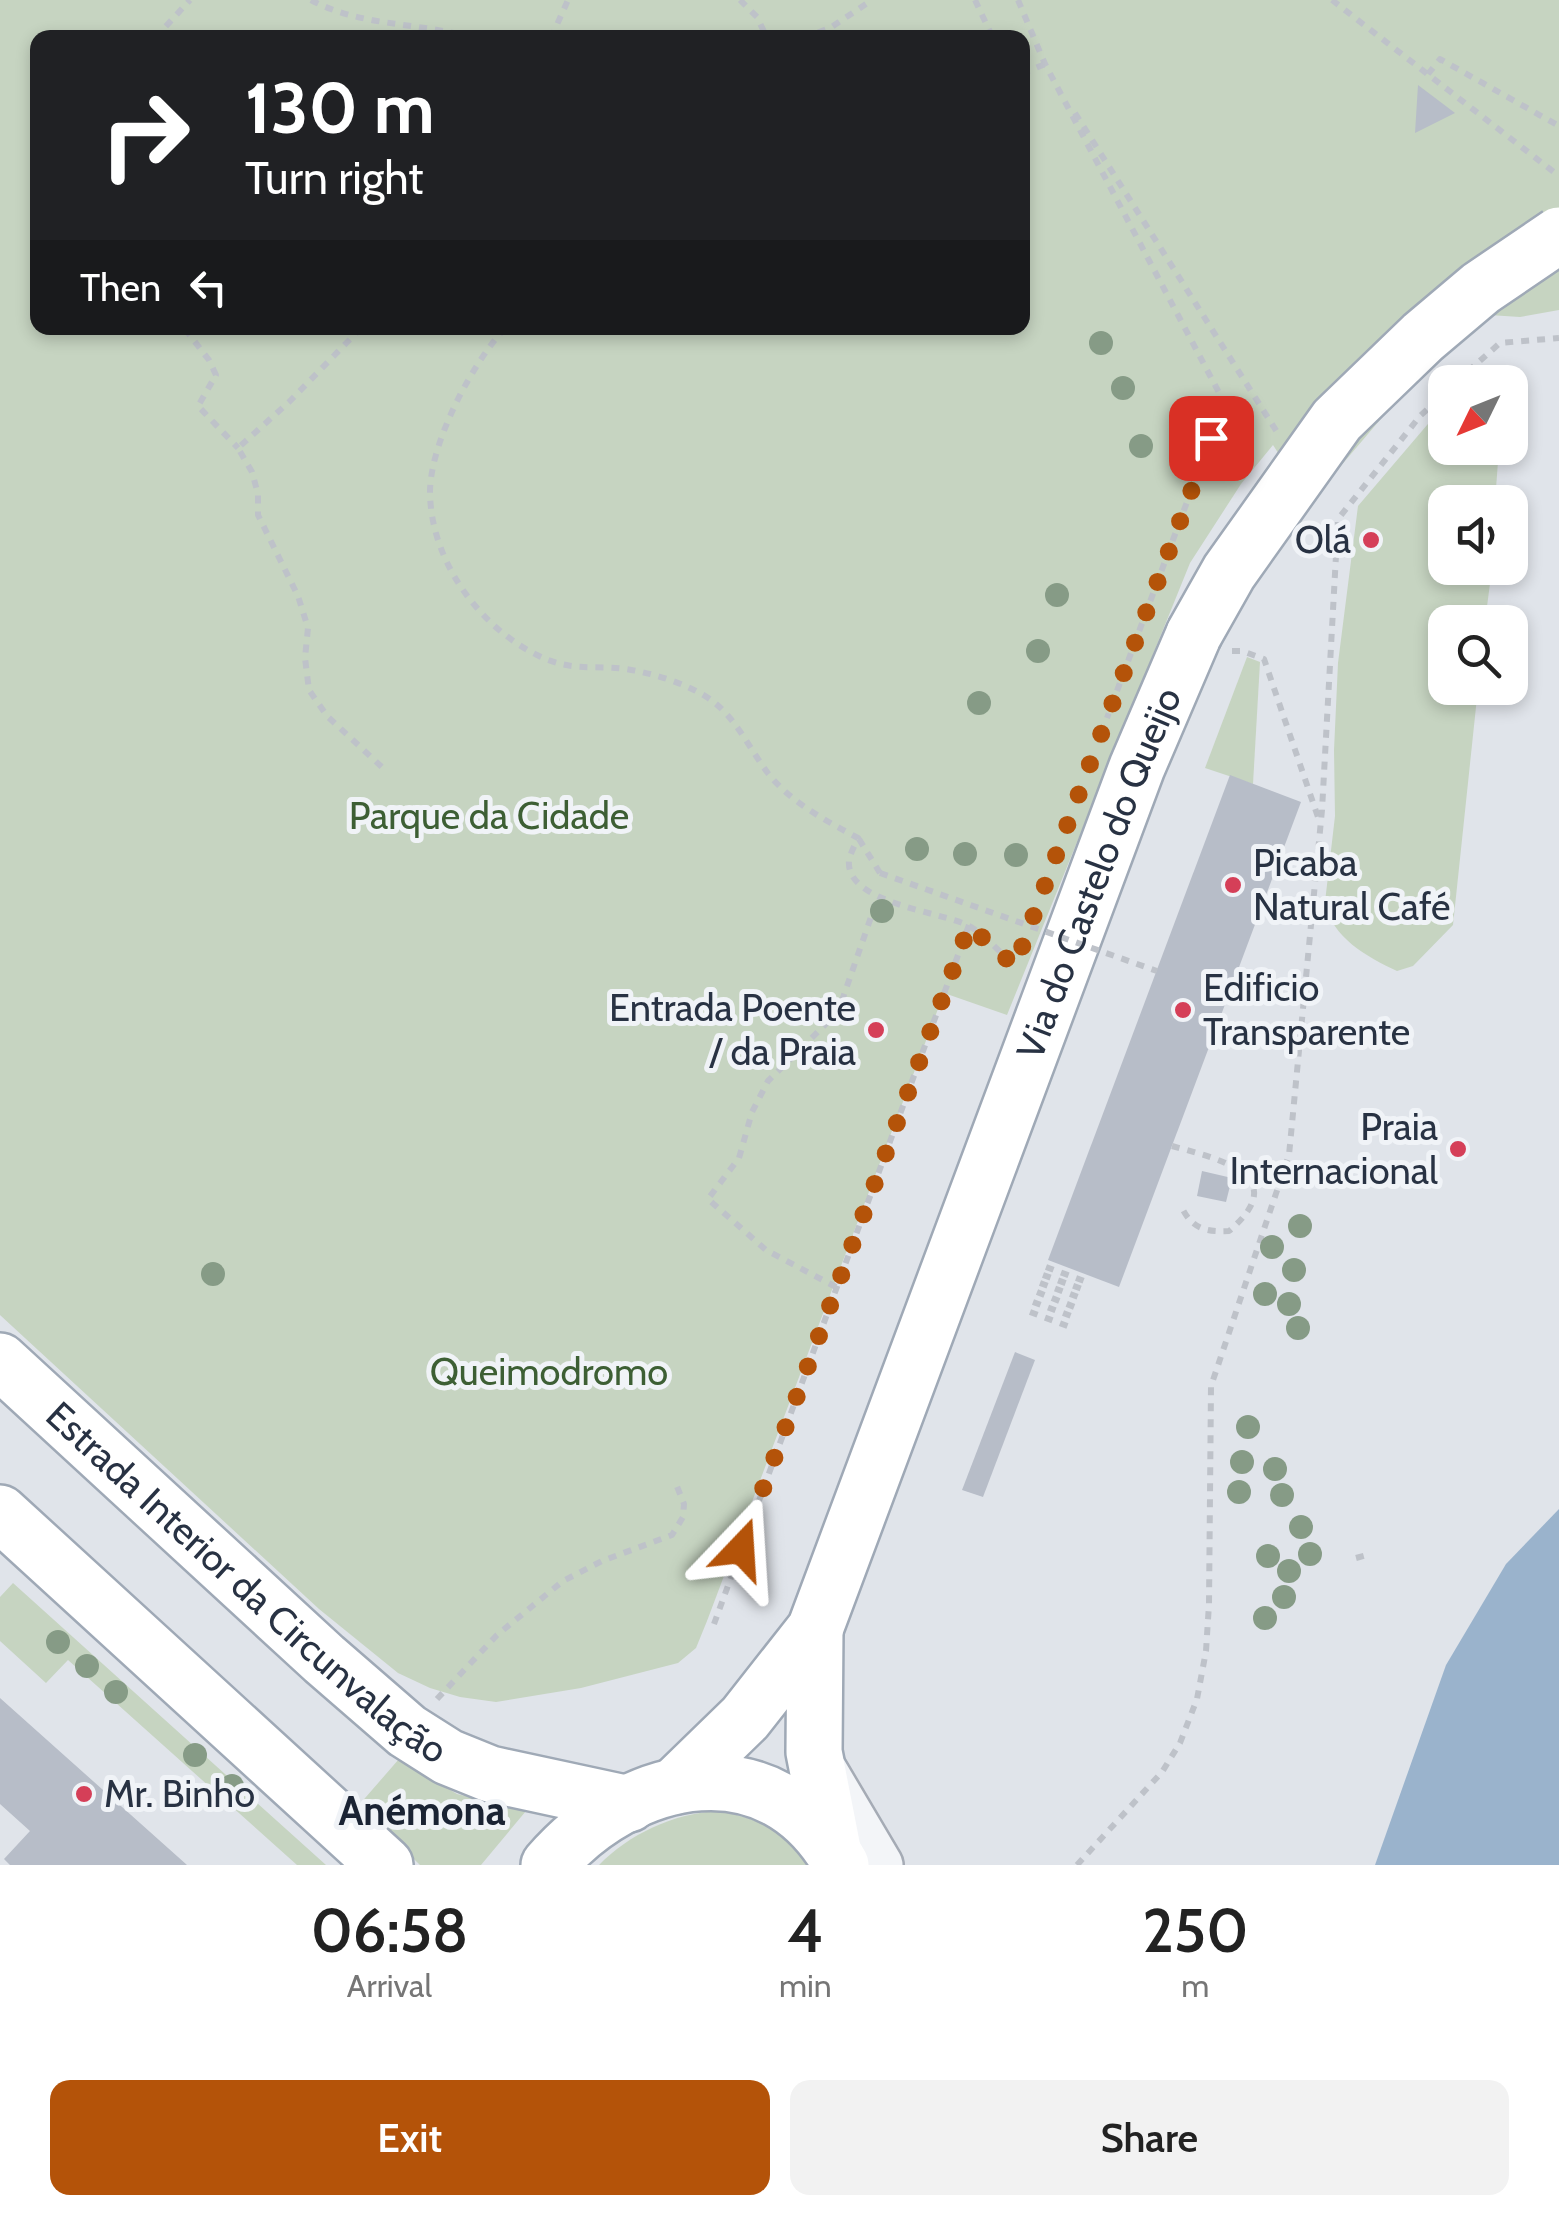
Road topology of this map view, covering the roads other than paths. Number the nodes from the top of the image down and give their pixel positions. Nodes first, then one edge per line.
1 (1559, 236) edge
2 (0, 1361) edge
3 (5, 1528) edge
4 (815, 1628) junction
5 (652, 1795) junction
6 (851, 1860) edge
7 (385, 1865) edge
8 (549, 1865) edge

1 - 4 main road, Via do Castelo do Queijo, bridge
2 - 5 main road, Estrada Interior da Circunvalação
3 - 7 main road
4 - 5 main road, Via do Castelo do Queijo
4 - 6 main road, Via do Castelo do Queijo
5 - 6 main road
5 - 8 main road, Via do Castelo do Queijo

